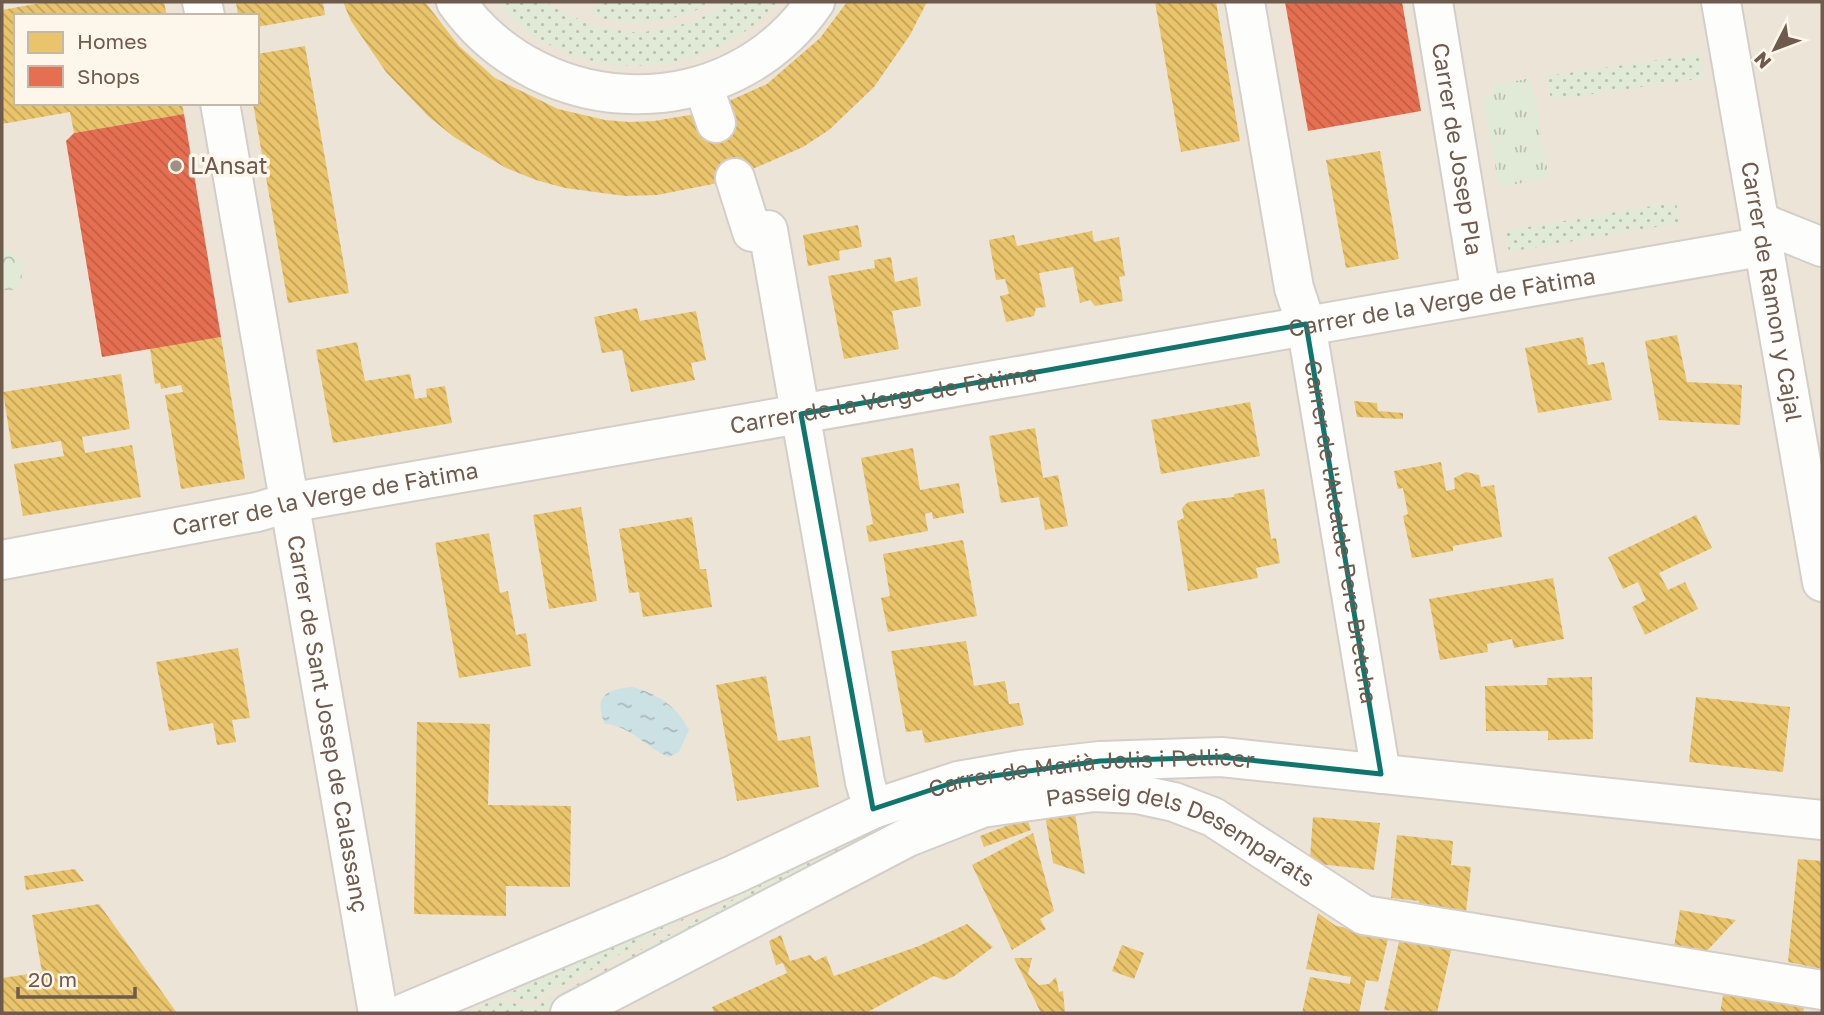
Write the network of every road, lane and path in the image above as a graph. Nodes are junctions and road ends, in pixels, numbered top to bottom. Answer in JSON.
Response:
{"nodes":[{"id":1,"x":456,"y":2,"type":"edge"},
{"id":2,"x":815,"y":2,"type":"edge"},
{"id":3,"x":1245,"y":2,"type":"edge"},
{"id":4,"x":1433,"y":2,"type":"edge"},
{"id":5,"x":1721,"y":2,"type":"edge"},
{"id":6,"x":703,"y":85,"type":"junction"},
{"id":7,"x":220,"y":105,"type":"edge"},
{"id":8,"x":716,"y":122,"type":"dead end"},
{"id":9,"x":735,"y":178,"type":"dead end"},
{"id":10,"x":1817,"y":233,"type":"edge"},
{"id":11,"x":1764,"y":235,"type":"junction"},
{"id":12,"x":1481,"y":295,"type":"junction"},
{"id":13,"x":1306,"y":324,"type":"junction"},
{"id":14,"x":801,"y":414,"type":"junction"},
{"id":15,"x":288,"y":503,"type":"junction"},
{"id":16,"x":2,"y":561,"type":"edge"},
{"id":17,"x":1822,"y":582,"type":"edge"},
{"id":18,"x":1381,"y":774,"type":"junction"},
{"id":19,"x":873,"y":809,"type":"junction"},
{"id":20,"x":1822,"y":820,"type":"edge"},
{"id":21,"x":1822,"y":990,"type":"edge"},
{"id":22,"x":377,"y":1013,"type":"edge"},
{"id":23,"x":404,"y":1013,"type":"edge"},
{"id":24,"x":570,"y":1013,"type":"edge"}],
"edges":[{"from":1,"to":6,"type":"street"},
{"from":2,"to":6,"type":"street"},
{"from":3,"to":13,"type":"street","name":"Carrer de l'Alcalde Pere Bretcha"},
{"from":4,"to":12,"type":"street","name":"Carrer de Josep Pla"},
{"from":5,"to":11,"type":"street","name":"Carrer de Ramon y Cajal"},
{"from":6,"to":8,"type":"street"},
{"from":7,"to":15,"type":"street","name":"Carrer de Sant Josep de Calassanç"},
{"from":9,"to":14,"type":"street"},
{"from":10,"to":11,"type":"street"},
{"from":11,"to":12,"type":"street","name":"Carrer de la Verge de Fàtima"},
{"from":11,"to":17,"type":"street","name":"Carrer de Ramon y Cajal"},
{"from":12,"to":13,"type":"street","name":"Carrer de la Verge de Fàtima"},
{"from":13,"to":14,"type":"street","name":"Carrer de la Verge de Fàtima"},
{"from":13,"to":18,"type":"street","name":"Carrer de l'Alcalde Pere Bretcha"},
{"from":14,"to":15,"type":"street","name":"Carrer de la Verge de Fàtima"},
{"from":14,"to":19,"type":"street"},
{"from":15,"to":16,"type":"street","name":"Carrer de la Verge de Fàtima"},
{"from":15,"to":22,"type":"street","name":"Carrer de Sant Josep de Calassanç"},
{"from":18,"to":19,"type":"street","name":"Carrer de Marià Jolis i Pellicer"},
{"from":18,"to":20,"type":"street","name":"Carrer de Marià Jolis i Pellicer"},
{"from":19,"to":23,"type":"street","name":"Carrer de Marià Jolis i Pellicer"},
{"from":21,"to":24,"type":"street","name":"Passeig dels Desemparats"}]}
